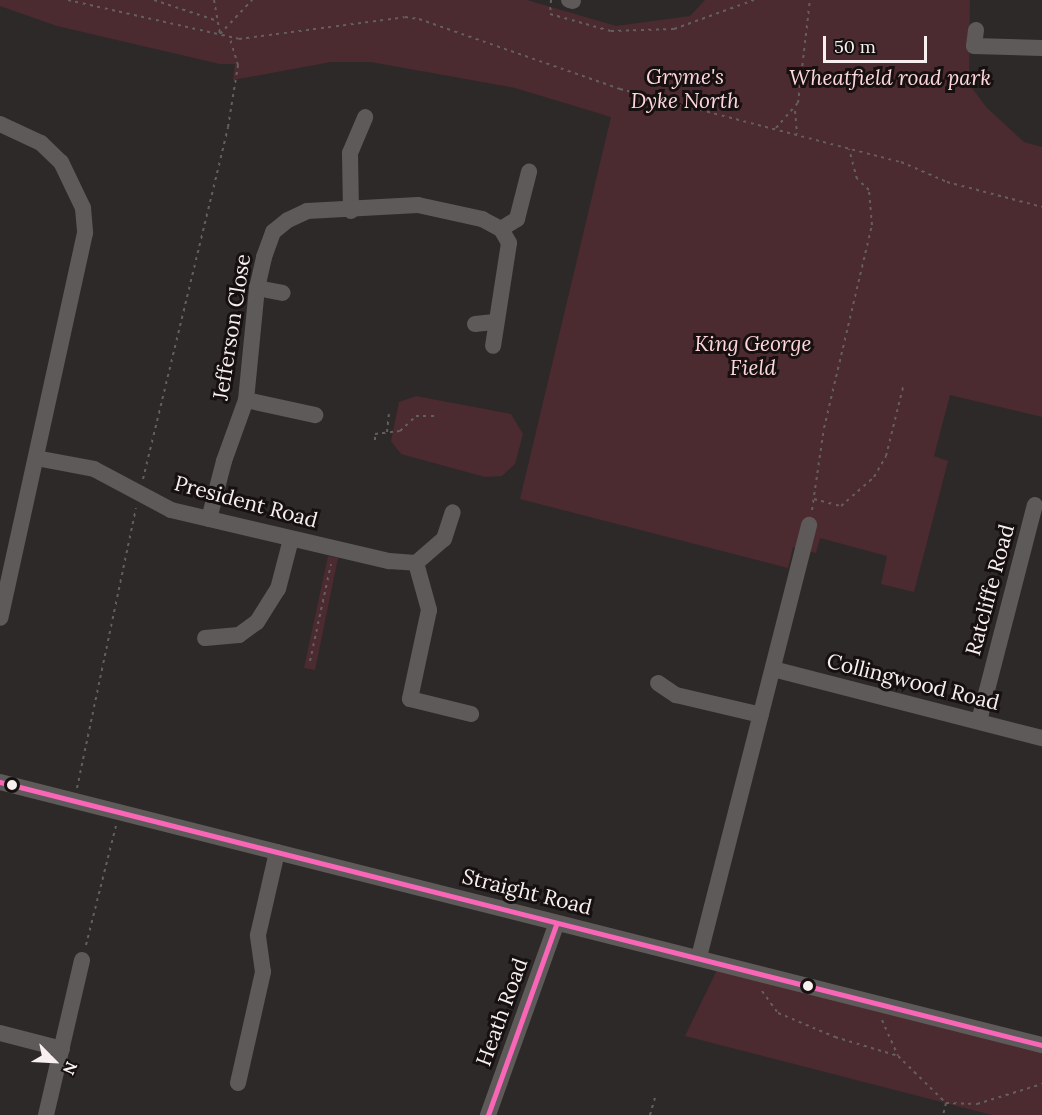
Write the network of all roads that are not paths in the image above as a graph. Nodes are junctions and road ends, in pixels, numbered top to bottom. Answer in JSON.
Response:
{"nodes":[{"id":1,"x":975,"y":38,"type":"dead end"},
{"id":2,"x":1042,"y":48,"type":"edge"},
{"id":3,"x":365,"y":117,"type":"dead end"},
{"id":4,"x":0,"y":124,"type":"edge"},
{"id":5,"x":529,"y":172,"type":"dead end"},
{"id":6,"x":351,"y":211,"type":"junction"},
{"id":7,"x":501,"y":229,"type":"junction"},
{"id":8,"x":257,"y":288,"type":"junction"},
{"id":9,"x":283,"y":293,"type":"dead end"},
{"id":10,"x":495,"y":322,"type":"junction"},
{"id":11,"x":475,"y":324,"type":"dead end"},
{"id":12,"x":493,"y":345,"type":"dead end"},
{"id":13,"x":246,"y":400,"type":"junction"},
{"id":14,"x":315,"y":415,"type":"dead end"},
{"id":15,"x":36,"y":458,"type":"junction"},
{"id":16,"x":1035,"y":505,"type":"dead end"},
{"id":17,"x":453,"y":512,"type":"dead end"},
{"id":18,"x":209,"y":519,"type":"junction"},
{"id":19,"x":809,"y":525,"type":"road end"},
{"id":20,"x":291,"y":539,"type":"junction"},
{"id":21,"x":416,"y":563,"type":"junction"},
{"id":22,"x":0,"y":618,"type":"edge"},
{"id":23,"x":205,"y":638,"type":"dead end"},
{"id":24,"x":773,"y":669,"type":"junction"},
{"id":25,"x":658,"y":683,"type":"dead end"},
{"id":26,"x":471,"y":714,"type":"dead end"},
{"id":27,"x":761,"y":715,"type":"junction"},
{"id":28,"x":979,"y":722,"type":"junction"},
{"id":29,"x":1042,"y":738,"type":"edge"},
{"id":30,"x":0,"y":782,"type":"edge"},
{"id":31,"x":277,"y":852,"type":"junction"},
{"id":32,"x":556,"y":925,"type":"junction"},
{"id":33,"x":699,"y":957,"type":"junction"},
{"id":34,"x":82,"y":960,"type":"road end"},
{"id":35,"x":0,"y":1033,"type":"edge"},
{"id":36,"x":1042,"y":1045,"type":"edge"},
{"id":37,"x":62,"y":1049,"type":"junction"},
{"id":38,"x":238,"y":1083,"type":"dead end"},
{"id":39,"x":46,"y":1115,"type":"edge"},
{"id":40,"x":488,"y":1115,"type":"edge"}],
"edges":[{"from":1,"to":2,"type":"street"},
{"from":3,"to":6,"type":"street"},
{"from":4,"to":15,"type":"street"},
{"from":5,"to":7,"type":"street"},
{"from":6,"to":7,"type":"street","name":"Jefferson Close"},
{"from":6,"to":8,"type":"street","name":"Jefferson Close"},
{"from":7,"to":10,"type":"street"},
{"from":8,"to":9,"type":"street"},
{"from":8,"to":13,"type":"street","name":"Jefferson Close"},
{"from":10,"to":11,"type":"street"},
{"from":10,"to":12,"type":"street"},
{"from":13,"to":14,"type":"street"},
{"from":13,"to":18,"type":"street","name":"Jefferson Close"},
{"from":15,"to":18,"type":"street","name":"President Road"},
{"from":15,"to":22,"type":"street"},
{"from":16,"to":28,"type":"street","name":"Ratcliffe Road"},
{"from":17,"to":21,"type":"street"},
{"from":18,"to":20,"type":"street","name":"President Road"},
{"from":19,"to":24,"type":"street"},
{"from":20,"to":21,"type":"street","name":"President Road"},
{"from":20,"to":23,"type":"street"},
{"from":21,"to":26,"type":"street"},
{"from":24,"to":27,"type":"street"},
{"from":24,"to":28,"type":"street","name":"Collingwood Road"},
{"from":25,"to":27,"type":"street"},
{"from":27,"to":33,"type":"street"},
{"from":28,"to":29,"type":"street","name":"Collingwood Road"},
{"from":30,"to":31,"type":"street","name":"Straight Road"},
{"from":31,"to":32,"type":"street","name":"Straight Road"},
{"from":31,"to":38,"type":"street"},
{"from":32,"to":33,"type":"street","name":"Straight Road"},
{"from":32,"to":40,"type":"street","name":"Heath Road"},
{"from":33,"to":36,"type":"street","name":"Straight Road"},
{"from":34,"to":37,"type":"street"},
{"from":35,"to":37,"type":"street"},
{"from":37,"to":39,"type":"street"}]}
